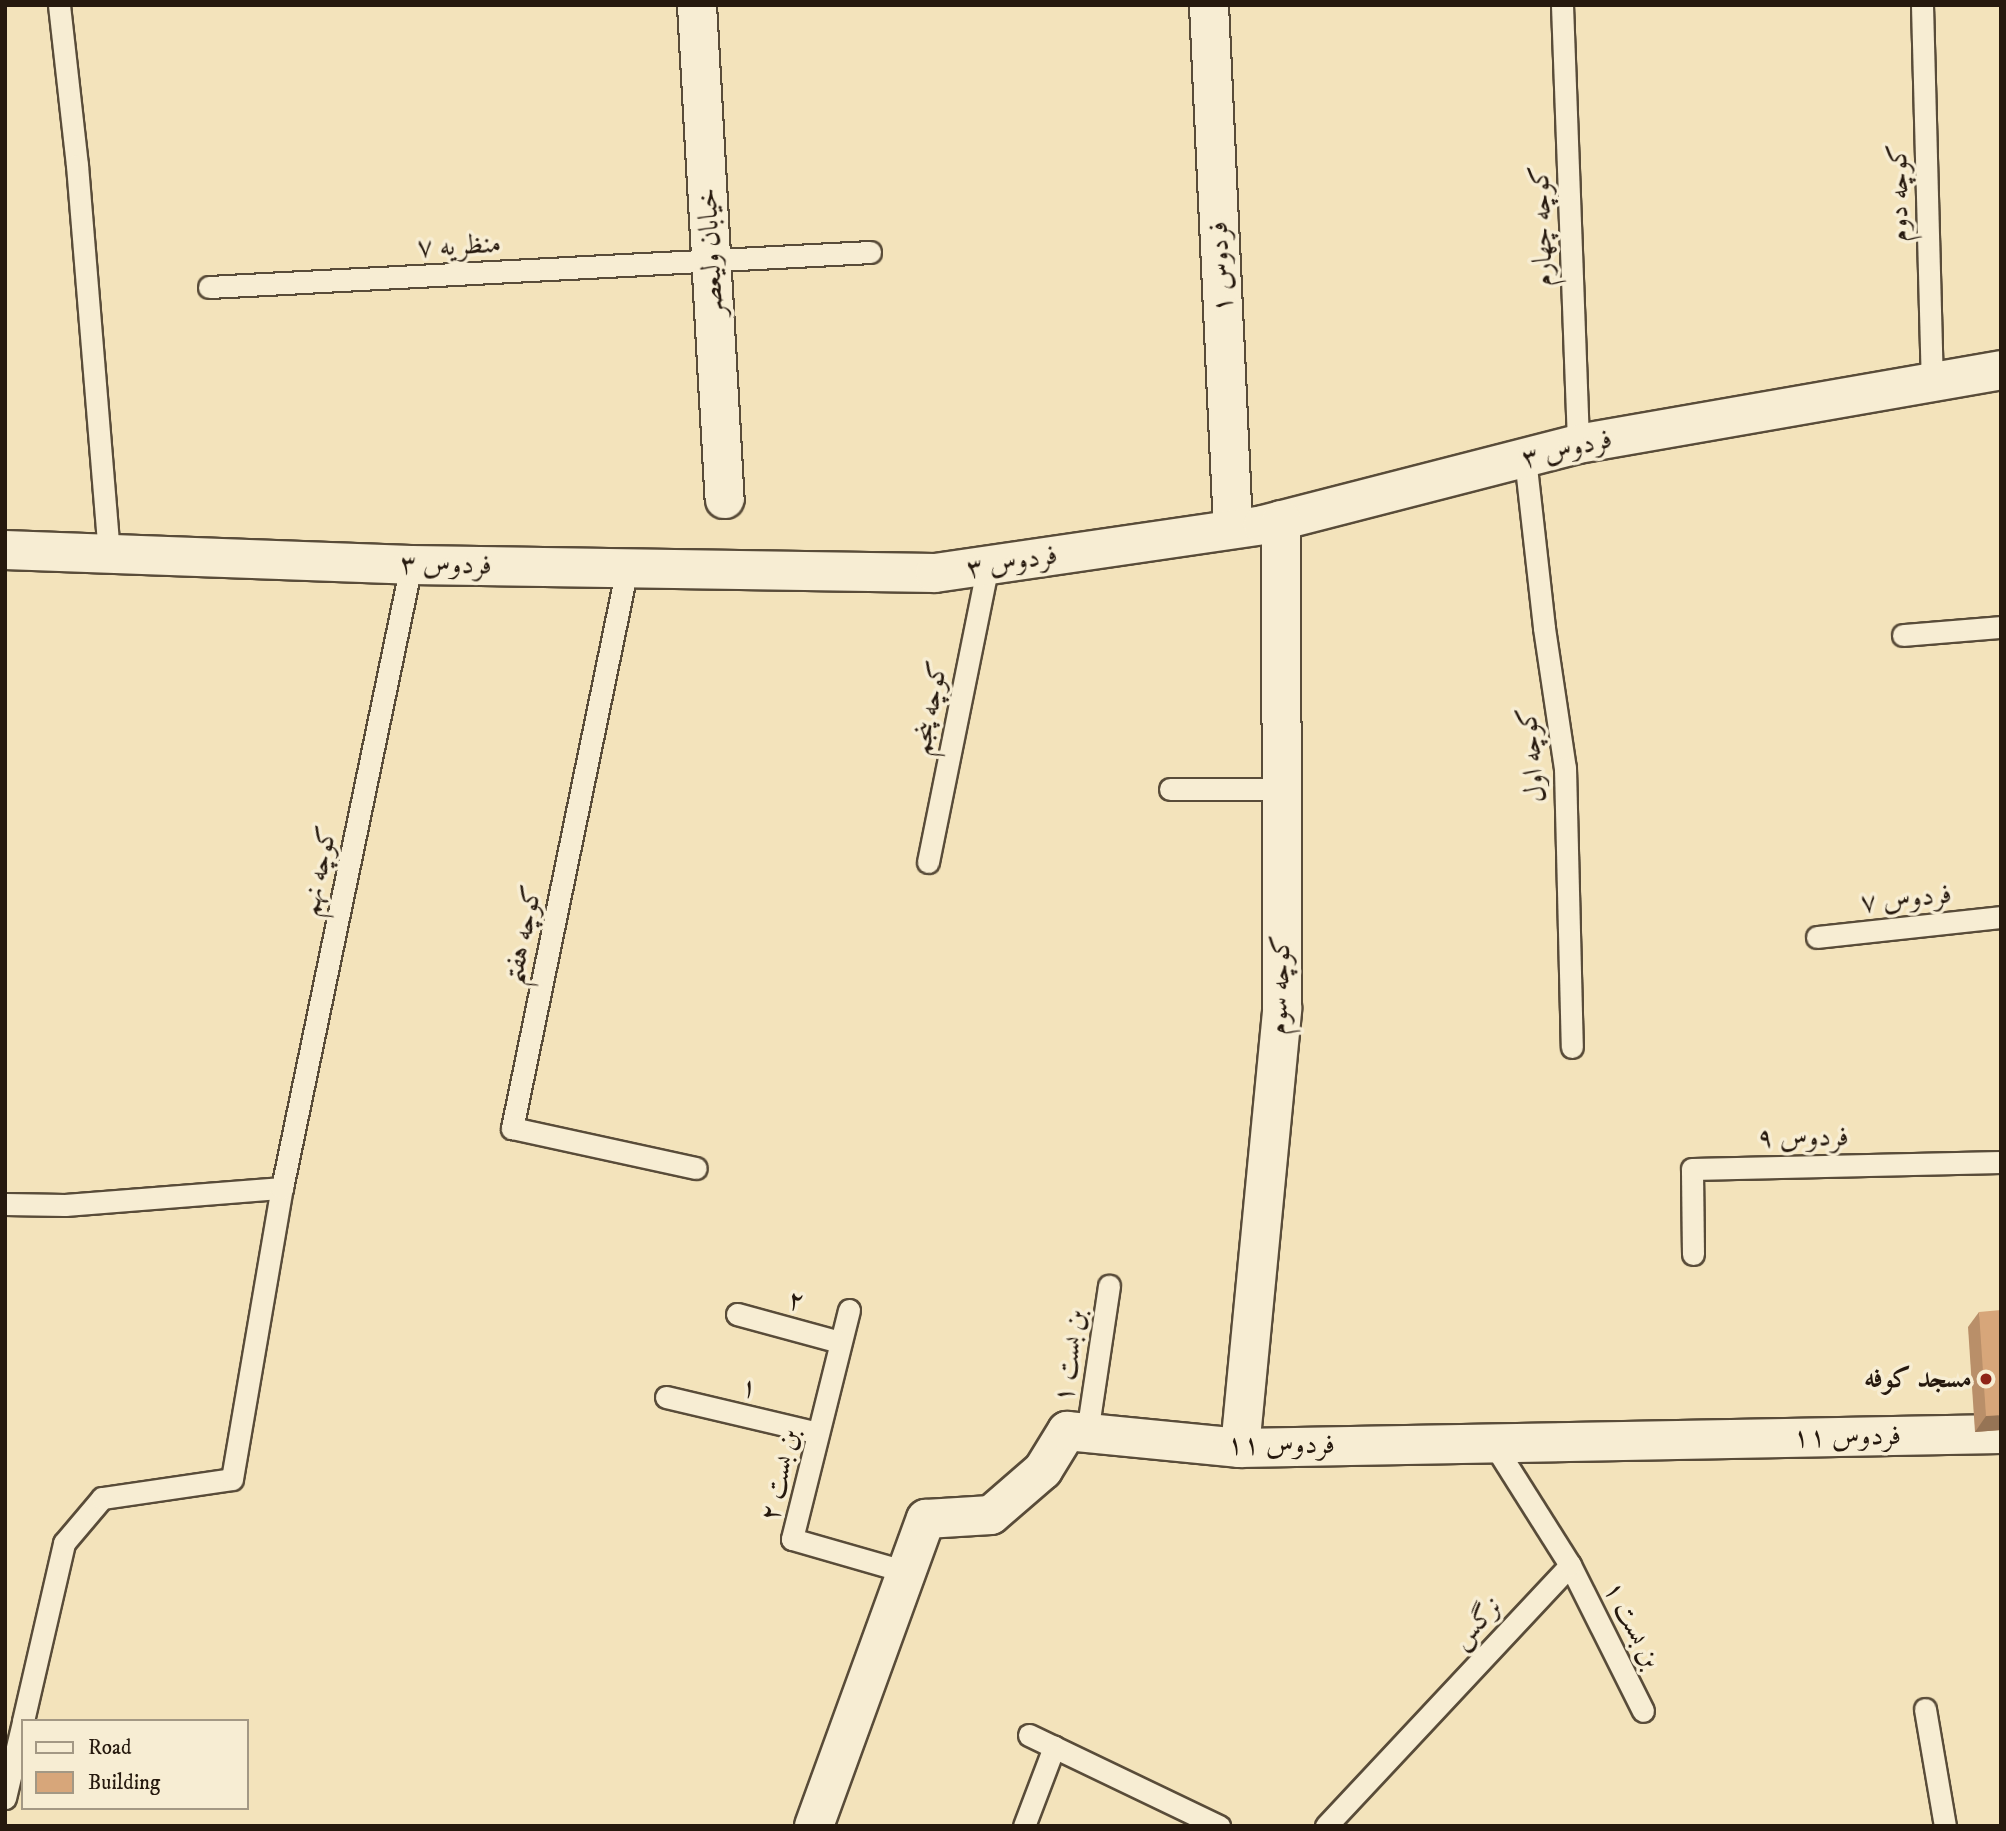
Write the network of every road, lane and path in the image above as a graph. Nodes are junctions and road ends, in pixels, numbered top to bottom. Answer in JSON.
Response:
{"nodes":[{"id":1,"x":59,"y":5,"type":"edge"},
{"id":2,"x":697,"y":5,"type":"edge"},
{"id":3,"x":1209,"y":5,"type":"edge"},
{"id":4,"x":1562,"y":5,"type":"edge"},
{"id":5,"x":1923,"y":5,"type":"edge"},
{"id":6,"x":870,"y":252,"type":"dead end"},
{"id":7,"x":712,"y":260,"type":"junction"},
{"id":8,"x":209,"y":287,"type":"dead end"},
{"id":9,"x":2001,"y":370,"type":"edge"},
{"id":10,"x":1932,"y":380,"type":"junction"},
{"id":11,"x":1578,"y":444,"type":"junction"},
{"id":12,"x":1525,"y":458,"type":"junction"},
{"id":13,"x":725,"y":499,"type":"dead end"},
{"id":14,"x":1281,"y":520,"type":"junction"},
{"id":15,"x":1233,"y":528,"type":"junction"},
{"id":16,"x":5,"y":550,"type":"edge"},
{"id":17,"x":109,"y":554,"type":"junction"},
{"id":18,"x":411,"y":565,"type":"junction"},
{"id":19,"x":988,"y":565,"type":"junction"},
{"id":20,"x":627,"y":568,"type":"junction"},
{"id":21,"x":2001,"y":627,"type":"edge"},
{"id":22,"x":1903,"y":635,"type":"dead end"},
{"id":23,"x":1170,"y":789,"type":"dead end"},
{"id":24,"x":1282,"y":789,"type":"junction"},
{"id":25,"x":928,"y":862,"type":"dead end"},
{"id":26,"x":2001,"y":917,"type":"edge"},
{"id":27,"x":1816,"y":937,"type":"dead end"},
{"id":28,"x":1572,"y":1047,"type":"dead end"},
{"id":29,"x":2001,"y":1162,"type":"edge"},
{"id":30,"x":696,"y":1168,"type":"dead end"},
{"id":31,"x":282,"y":1188,"type":"junction"},
{"id":32,"x":5,"y":1204,"type":"edge"},
{"id":33,"x":1693,"y":1254,"type":"dead end"},
{"id":34,"x":1109,"y":1286,"type":"dead end"},
{"id":35,"x":849,"y":1310,"type":"dead end"},
{"id":36,"x":737,"y":1314,"type":"dead end"},
{"id":37,"x":840,"y":1342,"type":"junction"},
{"id":38,"x":666,"y":1397,"type":"dead end"},
{"id":39,"x":818,"y":1433,"type":"junction"},
{"id":40,"x":1087,"y":1433,"type":"junction"},
{"id":41,"x":2001,"y":1434,"type":"edge"},
{"id":42,"x":1493,"y":1443,"type":"junction"},
{"id":43,"x":1240,"y":1447,"type":"junction"},
{"id":44,"x":1570,"y":1565,"type":"junction"},
{"id":45,"x":907,"y":1572,"type":"junction"},
{"id":46,"x":1925,"y":1709,"type":"dead end"},
{"id":47,"x":1643,"y":1711,"type":"dead end"},
{"id":48,"x":23,"y":1719,"type":"edge"},
{"id":49,"x":21,"y":1730,"type":"edge"},
{"id":50,"x":1029,"y":1735,"type":"dead end"},
{"id":51,"x":1054,"y":1747,"type":"junction"},
{"id":52,"x":5,"y":1798,"type":"edge"},
{"id":53,"x":814,"y":1826,"type":"edge"},
{"id":54,"x":1024,"y":1826,"type":"edge"},
{"id":55,"x":1219,"y":1826,"type":"edge"},
{"id":56,"x":1326,"y":1826,"type":"edge"},
{"id":57,"x":1945,"y":1826,"type":"edge"}],
"edges":[{"from":1,"to":17,"type":"lane"},
{"from":2,"to":7,"type":"street","name":"خیابان ولیعصر"},
{"from":3,"to":15,"type":"street","name":"فردوس ۱"},
{"from":4,"to":11,"type":"lane","name":"کوچه چهارم"},
{"from":5,"to":10,"type":"lane","name":"کوچه دوم"},
{"from":6,"to":7,"type":"lane","name":"منظریه ۷"},
{"from":7,"to":8,"type":"lane","name":"منظریه ۷"},
{"from":7,"to":13,"type":"street","name":"خیابان ولیعصر"},
{"from":9,"to":10,"type":"street","name":"فردوس ۳"},
{"from":10,"to":11,"type":"street","name":"فردوس ۳"},
{"from":11,"to":12,"type":"street","name":"فردوس ۳"},
{"from":12,"to":14,"type":"street","name":"فردوس ۳"},
{"from":12,"to":28,"type":"lane","name":"کوچه اول"},
{"from":14,"to":15,"type":"street","name":"فردوس ۳"},
{"from":14,"to":24,"type":"street","name":"کوچه سوم"},
{"from":15,"to":19,"type":"street","name":"فردوس ۳"},
{"from":16,"to":17,"type":"street","name":"فردوس ۳"},
{"from":17,"to":18,"type":"street","name":"فردوس ۳"},
{"from":18,"to":20,"type":"street","name":"فردوس ۳"},
{"from":18,"to":31,"type":"lane","name":"کوچه نهم"},
{"from":19,"to":20,"type":"street","name":"فردوس ۳"},
{"from":19,"to":25,"type":"lane","name":"کوچه پنجم"},
{"from":20,"to":30,"type":"lane","name":"کوچه هفتم"},
{"from":21,"to":22,"type":"lane"},
{"from":23,"to":24,"type":"lane"},
{"from":24,"to":43,"type":"street","name":"کوچه سوم"},
{"from":26,"to":27,"type":"lane","name":"فردوس ۷"},
{"from":29,"to":33,"type":"lane","name":"فردوس ۹"},
{"from":31,"to":32,"type":"lane"},
{"from":31,"to":48,"type":"lane","name":"کوچه نهم"},
{"from":34,"to":40,"type":"lane","name":"بن بست ۱"},
{"from":35,"to":37,"type":"lane","name":"بن بست ۲"},
{"from":36,"to":37,"type":"lane","name":"۲"},
{"from":37,"to":39,"type":"lane","name":"بن بست ۲"},
{"from":38,"to":39,"type":"lane","name":"۱"},
{"from":39,"to":45,"type":"lane","name":"بن بست ۲"},
{"from":40,"to":43,"type":"street","name":"فردوس ۱۱"},
{"from":40,"to":45,"type":"street","name":"فردوس ۱۱"},
{"from":41,"to":42,"type":"street","name":"فردوس ۱۱"},
{"from":42,"to":43,"type":"street","name":"فردوس ۱۱"},
{"from":42,"to":44,"type":"lane"},
{"from":44,"to":47,"type":"lane","name":"بن بست ۱"},
{"from":44,"to":56,"type":"lane","name":"نرگس"},
{"from":45,"to":53,"type":"street","name":"فردوس ۱۱"},
{"from":46,"to":57,"type":"lane"},
{"from":49,"to":52,"type":"lane"},
{"from":50,"to":51,"type":"lane"},
{"from":51,"to":54,"type":"lane"},
{"from":51,"to":55,"type":"lane"}]}
